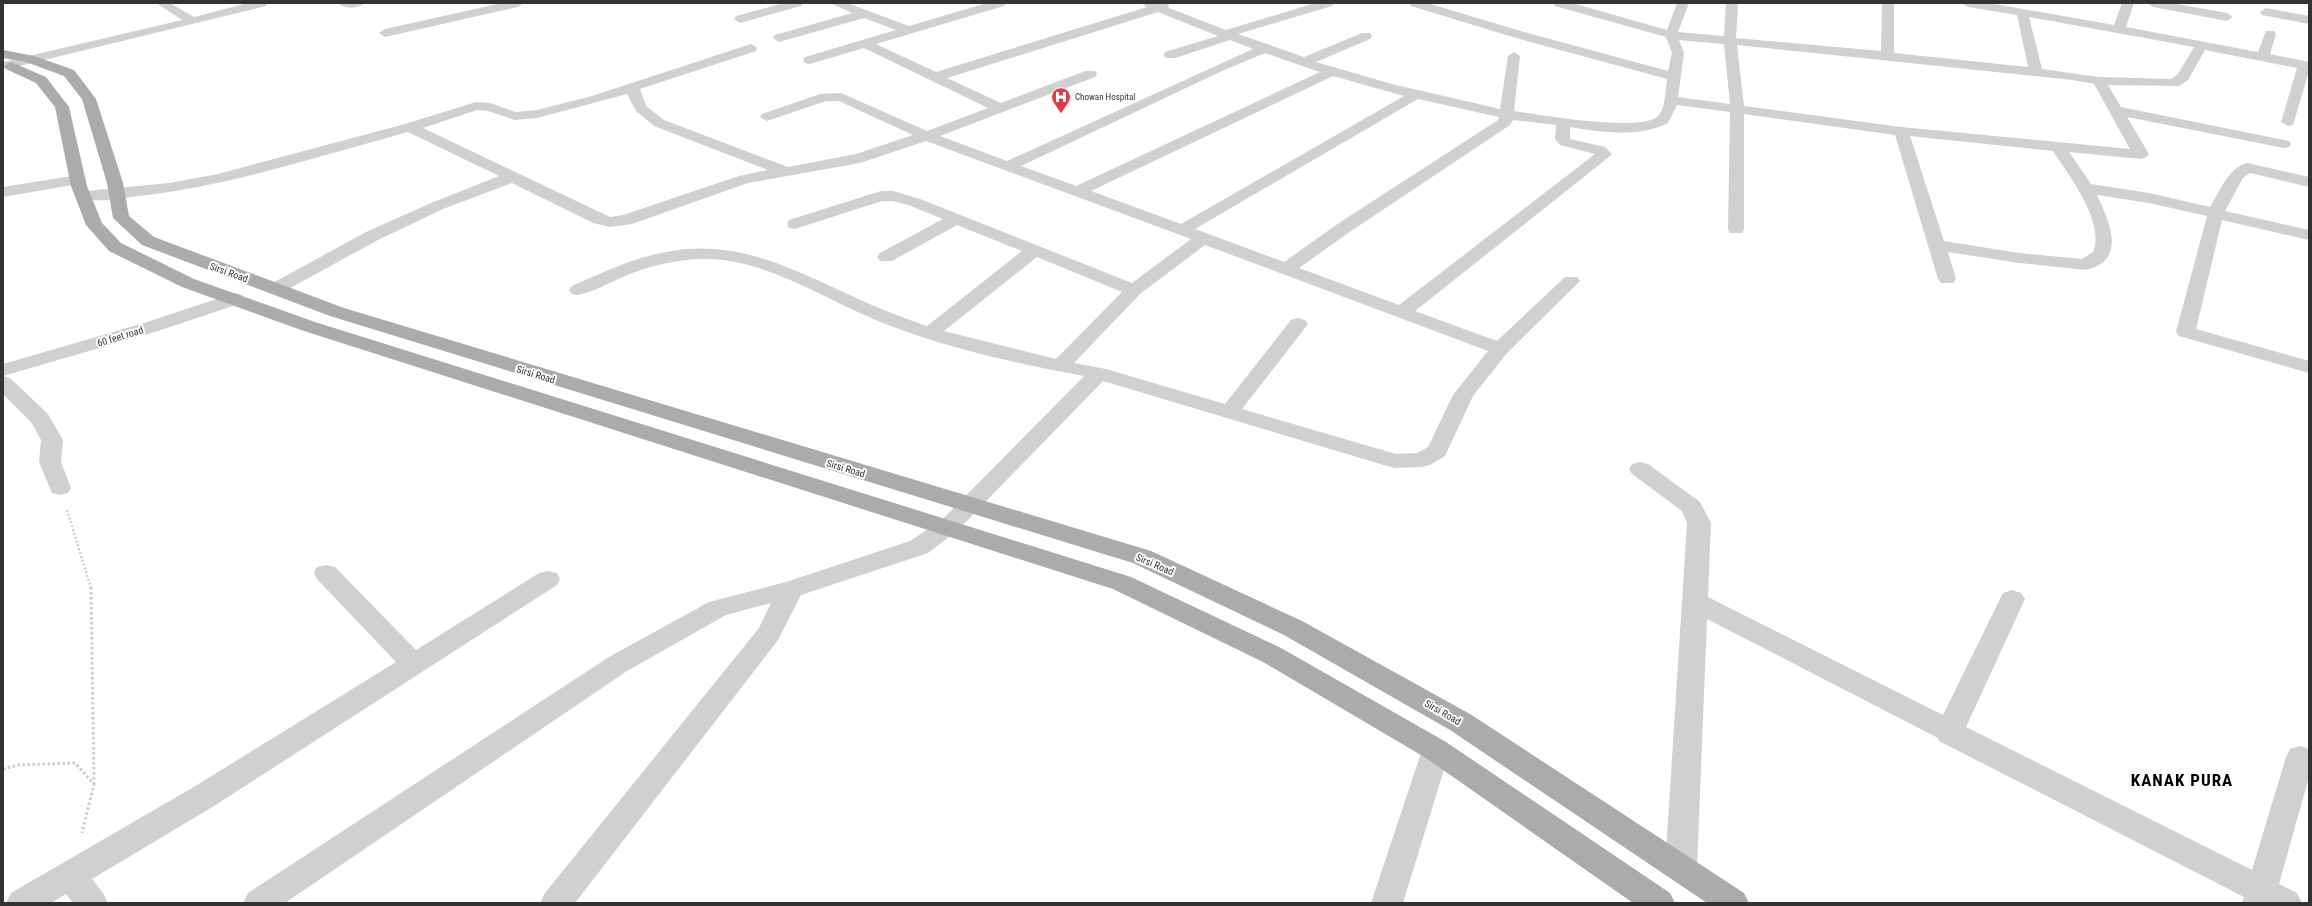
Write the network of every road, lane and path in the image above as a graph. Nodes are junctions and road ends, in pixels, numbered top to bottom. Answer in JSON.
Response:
{"nodes":[{"id":1,"x":162,"y":3,"type":"edge"},
{"id":2,"x":262,"y":3,"type":"edge"},
{"id":3,"x":344,"y":3,"type":"edge"},
{"id":4,"x":358,"y":3,"type":"edge"},
{"id":5,"x":518,"y":3,"type":"edge"},
{"id":6,"x":797,"y":3,"type":"edge"},
{"id":7,"x":836,"y":3,"type":"edge"},
{"id":8,"x":1000,"y":3,"type":"edge"},
{"id":9,"x":1173,"y":3,"type":"edge"},
{"id":10,"x":1328,"y":3,"type":"edge"},
{"id":11,"x":1415,"y":3,"type":"edge"},
{"id":12,"x":1559,"y":3,"type":"edge"},
{"id":13,"x":1682,"y":3,"type":"edge"},
{"id":14,"x":1732,"y":3,"type":"edge"},
{"id":15,"x":1888,"y":3,"type":"edge"},
{"id":16,"x":1968,"y":3,"type":"edge"},
{"id":17,"x":2128,"y":3,"type":"edge"},
{"id":18,"x":2153,"y":3,"type":"edge"},
{"id":19,"x":1988,"y":4,"type":"edge"},
{"id":20,"x":1152,"y":5,"type":"edge"},
{"id":21,"x":2022,"y":12,"type":"junction"},
{"id":22,"x":2266,"y":12,"type":"dead end"},
{"id":23,"x":863,"y":14,"type":"junction"},
{"id":24,"x":2227,"y":17,"type":"dead end"},
{"id":25,"x":740,"y":19,"type":"dead end"},
{"id":26,"x":2309,"y":20,"type":"edge"},
{"id":27,"x":192,"y":21,"type":"junction"},
{"id":28,"x":2119,"y":29,"type":"junction"},
{"id":29,"x":908,"y":30,"type":"junction"},
{"id":30,"x":385,"y":33,"type":"dead end"},
{"id":31,"x":2270,"y":34,"type":"dead end"},
{"id":32,"x":1227,"y":35,"type":"junction"},
{"id":33,"x":1671,"y":35,"type":"junction"},
{"id":34,"x":1366,"y":36,"type":"dead end"},
{"id":35,"x":780,"y":38,"type":"dead end"},
{"id":36,"x":1730,"y":40,"type":"junction"},
{"id":37,"x":865,"y":44,"type":"junction"},
{"id":38,"x":2201,"y":46,"type":"junction"},
{"id":39,"x":751,"y":48,"type":"dead end"},
{"id":40,"x":1265,"y":48,"type":"junction"},
{"id":41,"x":1170,"y":55,"type":"dead end"},
{"id":42,"x":1514,"y":56,"type":"dead end"},
{"id":43,"x":1887,"y":56,"type":"junction"},
{"id":44,"x":2263,"y":56,"type":"junction"},
{"id":45,"x":810,"y":60,"type":"dead end"},
{"id":46,"x":1304,"y":62,"type":"junction"},
{"id":47,"x":11,"y":64,"type":"edge"},
{"id":48,"x":2306,"y":66,"type":"edge"},
{"id":49,"x":1332,"y":71,"type":"junction"},
{"id":50,"x":2036,"y":72,"type":"junction"},
{"id":51,"x":1090,"y":74,"type":"dead end"},
{"id":52,"x":1674,"y":76,"type":"junction"},
{"id":53,"x":935,"y":77,"type":"junction"},
{"id":54,"x":2099,"y":82,"type":"junction"},
{"id":55,"x":633,"y":87,"type":"junction"},
{"id":56,"x":1417,"y":94,"type":"junction"},
{"id":57,"x":1671,"y":100,"type":"junction"},
{"id":58,"x":1000,"y":108,"type":"junction"},
{"id":59,"x":1737,"y":108,"type":"junction"},
{"id":60,"x":2115,"y":110,"type":"junction"},
{"id":61,"x":1506,"y":114,"type":"junction"},
{"id":62,"x":767,"y":117,"type":"dead end"},
{"id":63,"x":1563,"y":122,"type":"junction"},
{"id":64,"x":2288,"y":122,"type":"dead end"},
{"id":65,"x":410,"y":127,"type":"junction"},
{"id":66,"x":1901,"y":131,"type":"junction"},
{"id":67,"x":926,"y":136,"type":"junction"},
{"id":68,"x":2284,"y":144,"type":"dead end"},
{"id":69,"x":2058,"y":147,"type":"junction"},
{"id":70,"x":1008,"y":166,"type":"junction"},
{"id":71,"x":787,"y":172,"type":"junction"},
{"id":72,"x":512,"y":177,"type":"junction"},
{"id":73,"x":2309,"y":182,"type":"edge"},
{"id":74,"x":81,"y":187,"type":"junction"},
{"id":75,"x":2086,"y":188,"type":"junction"},
{"id":76,"x":1078,"y":191,"type":"junction"},
{"id":77,"x":3,"y":192,"type":"edge"},
{"id":78,"x":117,"y":194,"type":"junction"},
{"id":79,"x":2216,"y":212,"type":"junction"},
{"id":80,"x":956,"y":219,"type":"junction"},
{"id":81,"x":795,"y":224,"type":"dead end"},
{"id":82,"x":1736,"y":229,"type":"dead end"},
{"id":83,"x":1182,"y":230,"type":"junction"},
{"id":84,"x":2309,"y":235,"type":"edge"},
{"id":85,"x":1203,"y":238,"type":"junction"},
{"id":86,"x":1937,"y":245,"type":"junction"},
{"id":87,"x":1034,"y":250,"type":"junction"},
{"id":88,"x":886,"y":257,"type":"dead end"},
{"id":89,"x":1286,"y":269,"type":"junction"},
{"id":90,"x":1947,"y":279,"type":"dead end"},
{"id":91,"x":1571,"y":281,"type":"dead end"},
{"id":92,"x":275,"y":289,"type":"junction"},
{"id":93,"x":578,"y":290,"type":"dead end"},
{"id":94,"x":1134,"y":290,"type":"junction"},
{"id":95,"x":235,"y":299,"type":"junction"},
{"id":96,"x":1402,"y":312,"type":"junction"},
{"id":97,"x":1298,"y":324,"type":"dead end"},
{"id":98,"x":930,"y":333,"type":"junction"},
{"id":99,"x":1500,"y":349,"type":"junction"},
{"id":100,"x":1060,"y":366,"type":"junction"},
{"id":101,"x":2309,"y":367,"type":"edge"},
{"id":102,"x":3,"y":370,"type":"edge"},
{"id":103,"x":1099,"y":374,"type":"junction"},
{"id":104,"x":3,"y":382,"type":"edge"},
{"id":105,"x":1229,"y":412,"type":"junction"},
{"id":106,"x":1640,"y":469,"type":"dead end"},
{"id":107,"x":60,"y":488,"type":"joint"},
{"id":108,"x":969,"y":505,"type":"junction"},
{"id":109,"x":946,"y":528,"type":"junction"},
{"id":110,"x":326,"y":573,"type":"dead end"},
{"id":111,"x":548,"y":579,"type":"dead end"},
{"id":112,"x":791,"y":589,"type":"junction"},
{"id":113,"x":2012,"y":599,"type":"dead end"},
{"id":114,"x":1696,"y":602,"type":"junction"},
{"id":115,"x":414,"y":664,"type":"junction"},
{"id":116,"x":1949,"y":733,"type":"junction"},
{"id":117,"x":1436,"y":750,"type":"junction"},
{"id":118,"x":2300,"y":757,"type":"dead end"},
{"id":119,"x":3,"y":768,"type":"edge"},
{"id":120,"x":94,"y":784,"type":"junction"},
{"id":121,"x":1681,"y":868,"type":"junction"},
{"id":122,"x":70,"y":876,"type":"junction"},
{"id":123,"x":2268,"y":899,"type":"edge"},
{"id":124,"x":1653,"y":901,"type":"edge"},
{"id":125,"x":22,"y":903,"type":"edge"},
{"id":126,"x":92,"y":903,"type":"edge"},
{"id":127,"x":259,"y":903,"type":"edge"},
{"id":128,"x":556,"y":903,"type":"edge"},
{"id":129,"x":1387,"y":903,"type":"edge"},
{"id":130,"x":1733,"y":903,"type":"edge"}],
"edges":[{"from":1,"to":27,"type":"street"},
{"from":2,"to":27,"type":"street"},
{"from":3,"to":4,"type":"street"},
{"from":5,"to":30,"type":"street"},
{"from":6,"to":25,"type":"street"},
{"from":7,"to":23,"type":"street"},
{"from":8,"to":29,"type":"street"},
{"from":9,"to":20,"type":"street"},
{"from":10,"to":32,"type":"street"},
{"from":11,"to":52,"type":"street"},
{"from":12,"to":33,"type":"street"},
{"from":13,"to":33,"type":"street"},
{"from":14,"to":36,"type":"street"},
{"from":15,"to":43,"type":"street"},
{"from":16,"to":19,"type":"street"},
{"from":17,"to":28,"type":"street"},
{"from":18,"to":24,"type":"street"},
{"from":19,"to":21,"type":"street"},
{"from":20,"to":32,"type":"street"},
{"from":20,"to":53,"type":"street"},
{"from":21,"to":28,"type":"street"},
{"from":21,"to":50,"type":"street"},
{"from":22,"to":26,"type":"street"},
{"from":23,"to":29,"type":"street"},
{"from":23,"to":35,"type":"street"},
{"from":27,"to":47,"type":"street"},
{"from":28,"to":38,"type":"street"},
{"from":29,"to":37,"type":"street"},
{"from":31,"to":44,"type":"street"},
{"from":32,"to":40,"type":"street"},
{"from":32,"to":41,"type":"street"},
{"from":33,"to":36,"type":"street"},
{"from":33,"to":52,"type":"street"},
{"from":34,"to":46,"type":"street"},
{"from":36,"to":43,"type":"street"},
{"from":36,"to":59,"type":"street"},
{"from":37,"to":45,"type":"street"},
{"from":37,"to":53,"type":"street"},
{"from":38,"to":44,"type":"street"},
{"from":38,"to":54,"type":"street"},
{"from":39,"to":55,"type":"street"},
{"from":40,"to":46,"type":"street"},
{"from":40,"to":70,"type":"street"},
{"from":42,"to":61,"type":"street"},
{"from":43,"to":50,"type":"street"},
{"from":44,"to":48,"type":"street"},
{"from":46,"to":49,"type":"street"},
{"from":47,"to":74,"type":"main road"},
{"from":47,"to":78,"type":"main road","name":"Sirsi Road"},
{"from":48,"to":64,"type":"street"},
{"from":49,"to":56,"type":"street"},
{"from":49,"to":76,"type":"street"},
{"from":50,"to":54,"type":"street"},
{"from":51,"to":58,"type":"street"},
{"from":52,"to":57,"type":"street"},
{"from":53,"to":58,"type":"street"},
{"from":54,"to":60,"type":"street"},
{"from":55,"to":65,"type":"street"},
{"from":55,"to":71,"type":"street"},
{"from":56,"to":61,"type":"street"},
{"from":56,"to":83,"type":"street"},
{"from":57,"to":59,"type":"street"},
{"from":57,"to":63,"type":"street"},
{"from":58,"to":67,"type":"street"},
{"from":59,"to":66,"type":"street"},
{"from":59,"to":82,"type":"street"},
{"from":60,"to":68,"type":"street"},
{"from":60,"to":69,"type":"street"},
{"from":61,"to":63,"type":"street"},
{"from":61,"to":89,"type":"street"},
{"from":62,"to":67,"type":"street"},
{"from":63,"to":96,"type":"street"},
{"from":65,"to":72,"type":"street"},
{"from":65,"to":78,"type":"street"},
{"from":66,"to":69,"type":"street"},
{"from":66,"to":86,"type":"street"},
{"from":67,"to":70,"type":"street"},
{"from":67,"to":71,"type":"street"},
{"from":69,"to":75,"type":"street"},
{"from":70,"to":76,"type":"street"},
{"from":71,"to":72,"type":"street"},
{"from":72,"to":92,"type":"street"},
{"from":73,"to":79,"type":"street"},
{"from":74,"to":77,"type":"street"},
{"from":74,"to":78,"type":"street"},
{"from":74,"to":95,"type":"main road"},
{"from":75,"to":79,"type":"street"},
{"from":75,"to":86,"type":"street"},
{"from":76,"to":83,"type":"street"},
{"from":78,"to":92,"type":"main road","name":"Sirsi Road"},
{"from":79,"to":84,"type":"street"},
{"from":79,"to":101,"type":"street"},
{"from":80,"to":81,"type":"street"},
{"from":80,"to":87,"type":"street"},
{"from":80,"to":88,"type":"street"},
{"from":83,"to":85,"type":"street"},
{"from":85,"to":89,"type":"street"},
{"from":85,"to":94,"type":"street"},
{"from":86,"to":90,"type":"street"},
{"from":87,"to":94,"type":"street"},
{"from":87,"to":98,"type":"street"},
{"from":89,"to":96,"type":"street"},
{"from":91,"to":99,"type":"street"},
{"from":92,"to":108,"type":"main road","name":"Sirsi Road"},
{"from":93,"to":98,"type":"street"},
{"from":94,"to":100,"type":"street"},
{"from":95,"to":102,"type":"street","name":"60 feet road"},
{"from":95,"to":109,"type":"main road"},
{"from":96,"to":99,"type":"street"},
{"from":97,"to":105,"type":"street"},
{"from":98,"to":100,"type":"street"},
{"from":99,"to":105,"type":"street"},
{"from":100,"to":103,"type":"street"},
{"from":103,"to":105,"type":"street"},
{"from":103,"to":108,"type":"street"},
{"from":104,"to":107,"type":"street"},
{"from":106,"to":114,"type":"street"},
{"from":107,"to":120,"type":"path"},
{"from":108,"to":109,"type":"street"},
{"from":108,"to":121,"type":"main road","name":"Sirsi Road"},
{"from":109,"to":112,"type":"street"},
{"from":109,"to":117,"type":"main road"},
{"from":110,"to":115,"type":"street"},
{"from":111,"to":115,"type":"street"},
{"from":112,"to":127,"type":"street"},
{"from":112,"to":128,"type":"street"},
{"from":113,"to":116,"type":"street"},
{"from":114,"to":116,"type":"street"},
{"from":114,"to":121,"type":"street"},
{"from":115,"to":122,"type":"street"},
{"from":116,"to":123,"type":"street"},
{"from":117,"to":124,"type":"main road"},
{"from":117,"to":129,"type":"street"},
{"from":118,"to":123,"type":"street"},
{"from":119,"to":120,"type":"path"},
{"from":120,"to":122,"type":"path"},
{"from":121,"to":130,"type":"main road","name":"Sirsi Road"},
{"from":122,"to":125,"type":"street"},
{"from":122,"to":126,"type":"street"}]}
